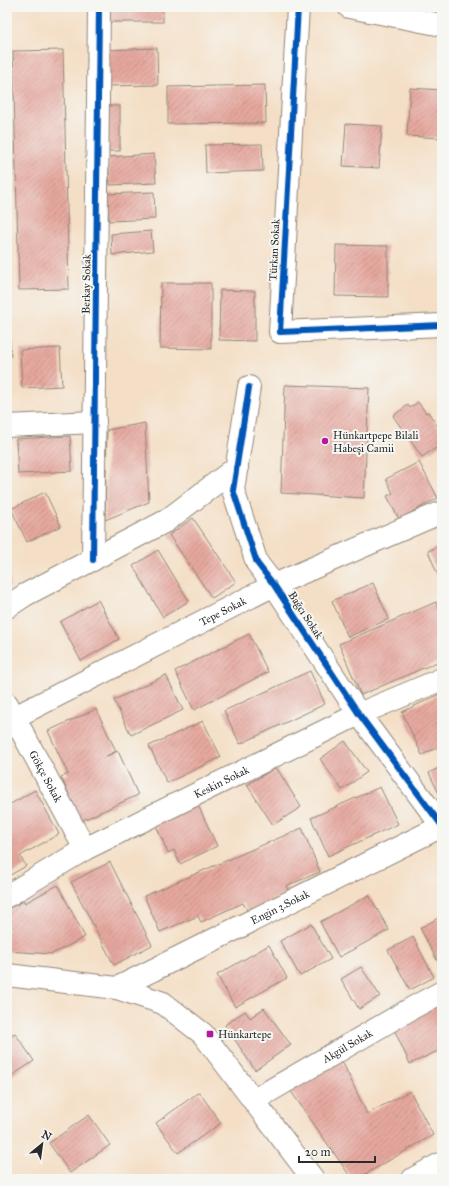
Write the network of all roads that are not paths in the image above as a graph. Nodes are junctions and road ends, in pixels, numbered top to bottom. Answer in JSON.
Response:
{"nodes":[{"id":1,"x":99,"y":7,"type":"edge"},
{"id":2,"x":298,"y":7,"type":"edge"},
{"id":3,"x":349,"y":7,"type":"edge"},
{"id":4,"x":442,"y":25,"type":"edge"},
{"id":5,"x":442,"y":325,"type":"edge"},
{"id":6,"x":249,"y":387,"type":"dead end"},
{"id":7,"x":94,"y":422,"type":"junction"},
{"id":8,"x":7,"y":426,"type":"edge"},
{"id":9,"x":237,"y":467,"type":"junction"},
{"id":10,"x":442,"y":512,"type":"edge"},
{"id":11,"x":93,"y":560,"type":"junction"},
{"id":12,"x":274,"y":585,"type":"junction"},
{"id":13,"x":7,"y":607,"type":"edge"},
{"id":14,"x":442,"y":679,"type":"edge"},
{"id":15,"x":9,"y":714,"type":"edge"},
{"id":16,"x":360,"y":714,"type":"junction"},
{"id":17,"x":442,"y":826,"type":"edge"},
{"id":18,"x":85,"y":849,"type":"junction"},
{"id":19,"x":7,"y":896,"type":"edge"},
{"id":20,"x":7,"y":975,"type":"edge"},
{"id":21,"x":117,"y":988,"type":"junction"},
{"id":22,"x":442,"y":992,"type":"edge"},
{"id":23,"x":254,"y":1100,"type":"junction"},
{"id":24,"x":442,"y":1163,"type":"edge"},
{"id":25,"x":313,"y":1179,"type":"edge"},
{"id":26,"x":413,"y":1179,"type":"edge"}],
"edges":[{"from":1,"to":7,"type":"street","name":"Berkay Sokak"},
{"from":2,"to":5,"type":"street","name":"Türkan Sokak"},
{"from":3,"to":4,"type":"street"},
{"from":6,"to":9,"type":"street","name":"Bağcı Sokak"},
{"from":7,"to":8,"type":"street"},
{"from":7,"to":11,"type":"street","name":"Berkay Sokak"},
{"from":9,"to":11,"type":"street"},
{"from":9,"to":12,"type":"street","name":"Bağcı Sokak"},
{"from":10,"to":12,"type":"street","name":"Tepe Sokak"},
{"from":11,"to":13,"type":"street"},
{"from":12,"to":15,"type":"street","name":"Tepe Sokak"},
{"from":12,"to":16,"type":"street","name":"Bağcı Sokak"},
{"from":14,"to":16,"type":"street","name":"Keskin Sokak"},
{"from":15,"to":18,"type":"street","name":"Gökçe Sokak"},
{"from":16,"to":17,"type":"street","name":"Bağcı Sokak"},
{"from":16,"to":18,"type":"street","name":"Keskin Sokak"},
{"from":17,"to":21,"type":"street","name":"Engin 3.Sokak"},
{"from":18,"to":19,"type":"street","name":"Keskin Sokak"},
{"from":20,"to":21,"type":"street"},
{"from":21,"to":23,"type":"street"},
{"from":22,"to":23,"type":"street","name":"Akgül Sokak"},
{"from":23,"to":25,"type":"street"},
{"from":24,"to":26,"type":"street"}]}
